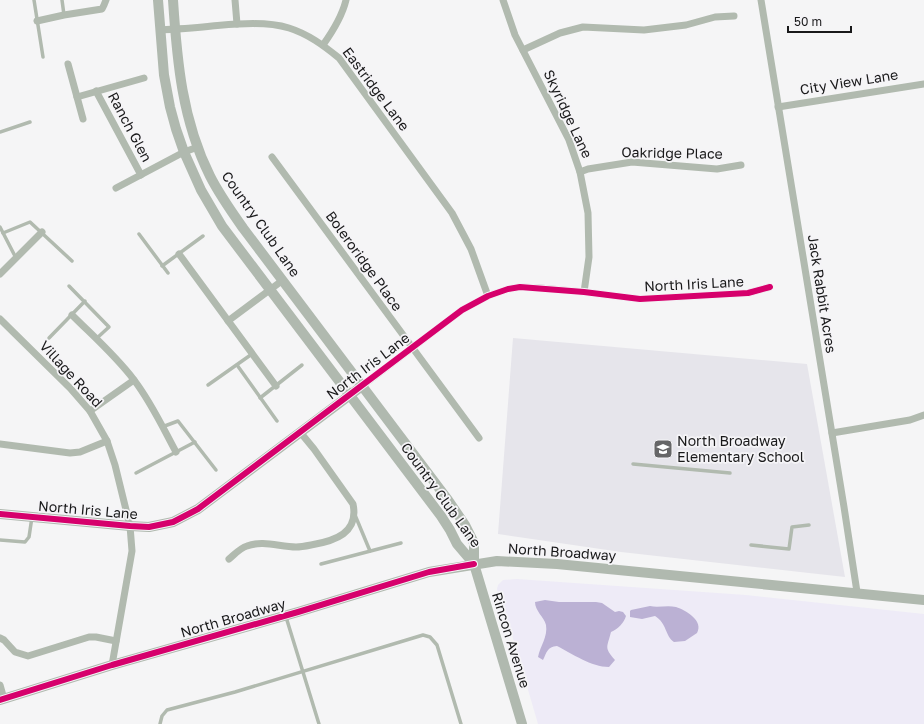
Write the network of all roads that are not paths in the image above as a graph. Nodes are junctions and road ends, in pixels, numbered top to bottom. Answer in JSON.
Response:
{"nodes":[{"id":1,"x":34,"y":0,"type":"edge"},
{"id":2,"x":62,"y":0,"type":"edge"},
{"id":3,"x":106,"y":0,"type":"edge"},
{"id":4,"x":158,"y":0,"type":"edge"},
{"id":5,"x":173,"y":0,"type":"edge"},
{"id":6,"x":235,"y":0,"type":"edge"},
{"id":7,"x":346,"y":0,"type":"edge"},
{"id":8,"x":503,"y":0,"type":"edge"},
{"id":9,"x":761,"y":0,"type":"edge"},
{"id":10,"x":64,"y":15,"type":"junction"},
{"id":11,"x":734,"y":16,"type":"dead end"},
{"id":12,"x":37,"y":21,"type":"junction"},
{"id":13,"x":237,"y":24,"type":"junction"},
{"id":14,"x":175,"y":29,"type":"junction"},
{"id":15,"x":160,"y":30,"type":"junction"},
{"id":16,"x":323,"y":45,"type":"junction"},
{"id":17,"x":523,"y":50,"type":"junction"},
{"id":18,"x":43,"y":57,"type":"dead end"},
{"id":19,"x":68,"y":64,"type":"dead end"},
{"id":20,"x":144,"y":78,"type":"dead end"},
{"id":21,"x":924,"y":84,"type":"edge"},
{"id":22,"x":96,"y":91,"type":"junction"},
{"id":23,"x":77,"y":96,"type":"junction"},
{"id":24,"x":778,"y":107,"type":"junction"},
{"id":25,"x":83,"y":119,"type":"dead end"},
{"id":26,"x":30,"y":122,"type":"dead end"},
{"id":27,"x":0,"y":132,"type":"edge"},
{"id":28,"x":198,"y":147,"type":"junction"},
{"id":29,"x":184,"y":152,"type":"junction"},
{"id":30,"x":272,"y":157,"type":"dead end"},
{"id":31,"x":741,"y":165,"type":"dead end"},
{"id":32,"x":580,"y":172,"type":"junction"},
{"id":33,"x":141,"y":174,"type":"junction"},
{"id":34,"x":116,"y":188,"type":"dead end"},
{"id":35,"x":0,"y":228,"type":"edge"},
{"id":36,"x":42,"y":232,"type":"junction"},
{"id":37,"x":3,"y":233,"type":"junction"},
{"id":38,"x":140,"y":234,"type":"dead end"},
{"id":39,"x":203,"y":236,"type":"dead end"},
{"id":40,"x":179,"y":254,"type":"junction"},
{"id":41,"x":16,"y":258,"type":"junction"},
{"id":42,"x":72,"y":261,"type":"dead end"},
{"id":43,"x":162,"y":266,"type":"junction"},
{"id":44,"x":168,"y":273,"type":"dead end"},
{"id":45,"x":0,"y":274,"type":"edge"},
{"id":46,"x":283,"y":280,"type":"junction"},
{"id":47,"x":70,"y":286,"type":"dead end"},
{"id":48,"x":770,"y":288,"type":"dead end"},
{"id":49,"x":270,"y":290,"type":"junction"},
{"id":50,"x":584,"y":292,"type":"junction"},
{"id":51,"x":488,"y":296,"type":"junction"},
{"id":52,"x":85,"y":300,"type":"junction"},
{"id":53,"x":72,"y":315,"type":"junction"},
{"id":54,"x":0,"y":319,"type":"edge"},
{"id":55,"x":228,"y":321,"type":"junction"},
{"id":56,"x":49,"y":338,"type":"dead end"},
{"id":57,"x":96,"y":339,"type":"junction"},
{"id":58,"x":412,"y":348,"type":"junction"},
{"id":59,"x":252,"y":354,"type":"junction"},
{"id":60,"x":302,"y":364,"type":"dead end"},
{"id":61,"x":237,"y":365,"type":"junction"},
{"id":62,"x":134,"y":380,"type":"junction"},
{"id":63,"x":208,"y":385,"type":"dead end"},
{"id":64,"x":276,"y":386,"type":"junction"},
{"id":65,"x":362,"y":386,"type":"junction"},
{"id":66,"x":350,"y":395,"type":"junction"},
{"id":67,"x":260,"y":398,"type":"junction"},
{"id":68,"x":90,"y":411,"type":"junction"},
{"id":69,"x":924,"y":415,"type":"edge"},
{"id":70,"x":277,"y":421,"type":"dead end"},
{"id":71,"x":162,"y":427,"type":"junction"},
{"id":72,"x":300,"y":432,"type":"junction"},
{"id":73,"x":832,"y":433,"type":"junction"},
{"id":74,"x":479,"y":438,"type":"dead end"},
{"id":75,"x":107,"y":441,"type":"junction"},
{"id":76,"x":194,"y":442,"type":"junction"},
{"id":77,"x":0,"y":444,"type":"edge"},
{"id":78,"x":176,"y":452,"type":"junction"},
{"id":79,"x":633,"y":464,"type":"dead end"},
{"id":80,"x":216,"y":470,"type":"dead end"},
{"id":81,"x":136,"y":473,"type":"dead end"},
{"id":82,"x":730,"y":473,"type":"dead end"},
{"id":83,"x":0,"y":514,"type":"edge"},
{"id":84,"x":355,"y":514,"type":"junction"},
{"id":85,"x":32,"y":517,"type":"junction"},
{"id":86,"x":809,"y":525,"type":"dead end"},
{"id":87,"x":130,"y":526,"type":"junction"},
{"id":88,"x":0,"y":540,"type":"edge"},
{"id":89,"x":400,"y":543,"type":"dead end"},
{"id":90,"x":751,"y":545,"type":"dead end"},
{"id":91,"x":370,"y":551,"type":"junction"},
{"id":92,"x":229,"y":558,"type":"dead end"},
{"id":93,"x":320,"y":564,"type":"dead end"},
{"id":94,"x":474,"y":564,"type":"junction"},
{"id":95,"x":857,"y":592,"type":"junction"},
{"id":96,"x":924,"y":600,"type":"edge"},
{"id":97,"x":286,"y":616,"type":"junction"},
{"id":98,"x":0,"y":638,"type":"edge"},
{"id":99,"x":116,"y":641,"type":"junction"},
{"id":100,"x":112,"y":665,"type":"junction"},
{"id":101,"x":303,"y":671,"type":"junction"},
{"id":102,"x":0,"y":685,"type":"edge"},
{"id":103,"x":2,"y":700,"type":"edge"},
{"id":104,"x":160,"y":724,"type":"edge"},
{"id":105,"x":319,"y":724,"type":"edge"},
{"id":106,"x":461,"y":724,"type":"edge"},
{"id":107,"x":522,"y":724,"type":"edge"}],
"edges":[{"from":1,"to":12,"type":"lane"},
{"from":2,"to":10,"type":"lane"},
{"from":3,"to":10,"type":"street"},
{"from":4,"to":15,"type":"main road","name":"Country Club Lane"},
{"from":5,"to":14,"type":"main road","name":"Country Club Lane"},
{"from":6,"to":13,"type":"street"},
{"from":7,"to":16,"type":"street"},
{"from":8,"to":17,"type":"street","name":"Skyridge Lane"},
{"from":9,"to":24,"type":"street","name":"Jack Rabbit Acres"},
{"from":10,"to":12,"type":"street"},
{"from":11,"to":17,"type":"street"},
{"from":12,"to":18,"type":"lane"},
{"from":13,"to":14,"type":"street","name":"Eastridge Lane"},
{"from":13,"to":16,"type":"street","name":"Eastridge Lane"},
{"from":14,"to":15,"type":"street","name":"Eastridge Lane"},
{"from":14,"to":28,"type":"main road","name":"Country Club Lane"},
{"from":15,"to":29,"type":"main road","name":"Country Club Lane"},
{"from":16,"to":51,"type":"street","name":"Eastridge Lane"},
{"from":17,"to":32,"type":"street","name":"Skyridge Lane"},
{"from":19,"to":23,"type":"street"},
{"from":20,"to":22,"type":"street"},
{"from":21,"to":24,"type":"street","name":"City View Lane"},
{"from":22,"to":23,"type":"street"},
{"from":22,"to":33,"type":"street","name":"Ranch Glen"},
{"from":23,"to":25,"type":"street"},
{"from":24,"to":73,"type":"street","name":"Jack Rabbit Acres"},
{"from":26,"to":27,"type":"lane"},
{"from":28,"to":29,"type":"street","name":"Ranch Glen"},
{"from":28,"to":46,"type":"main road","name":"Country Club Lane"},
{"from":29,"to":33,"type":"street","name":"Ranch Glen"},
{"from":29,"to":49,"type":"main road","name":"Country Club Lane"},
{"from":30,"to":58,"type":"street","name":"Boleroridge Place"},
{"from":31,"to":32,"type":"street","name":"Oakridge Place"},
{"from":32,"to":50,"type":"street","name":"Skyridge Lane"},
{"from":33,"to":34,"type":"street","name":"Ranch Glen"},
{"from":35,"to":37,"type":"lane"},
{"from":36,"to":37,"type":"lane"},
{"from":36,"to":41,"type":"street"},
{"from":36,"to":42,"type":"lane"},
{"from":37,"to":41,"type":"lane"},
{"from":38,"to":43,"type":"lane"},
{"from":39,"to":40,"type":"lane"},
{"from":40,"to":43,"type":"lane"},
{"from":40,"to":55,"type":"street"},
{"from":41,"to":45,"type":"street"},
{"from":43,"to":44,"type":"lane"},
{"from":46,"to":49,"type":"street"},
{"from":46,"to":65,"type":"main road","name":"Country Club Lane"},
{"from":47,"to":52,"type":"lane"},
{"from":48,"to":50,"type":"street","name":"North Iris Lane"},
{"from":49,"to":55,"type":"street"},
{"from":49,"to":66,"type":"main road","name":"Country Club Lane"},
{"from":50,"to":51,"type":"street","name":"North Iris Lane"},
{"from":51,"to":58,"type":"street","name":"North Iris Lane"},
{"from":52,"to":53,"type":"lane"},
{"from":52,"to":57,"type":"lane"},
{"from":53,"to":56,"type":"lane"},
{"from":53,"to":57,"type":"street"},
{"from":54,"to":68,"type":"street","name":"Village Road"},
{"from":55,"to":59,"type":"street"},
{"from":57,"to":62,"type":"street"},
{"from":58,"to":65,"type":"street","name":"North Iris Lane"},
{"from":58,"to":74,"type":"street","name":"Boleroridge Place"},
{"from":59,"to":61,"type":"lane"},
{"from":59,"to":64,"type":"street"},
{"from":60,"to":64,"type":"lane"},
{"from":61,"to":63,"type":"lane"},
{"from":61,"to":67,"type":"lane"},
{"from":62,"to":68,"type":"street"},
{"from":62,"to":71,"type":"street"},
{"from":64,"to":67,"type":"lane"},
{"from":65,"to":66,"type":"main road","name":"North Iris Lane"},
{"from":65,"to":94,"type":"main road","name":"Country Club Lane"},
{"from":66,"to":72,"type":"main road","name":"North Iris Lane"},
{"from":66,"to":94,"type":"main road","name":"Country Club Lane"},
{"from":67,"to":70,"type":"lane"},
{"from":68,"to":75,"type":"street","name":"Village Road"},
{"from":69,"to":73,"type":"street"},
{"from":71,"to":76,"type":"lane"},
{"from":71,"to":78,"type":"street"},
{"from":72,"to":84,"type":"street"},
{"from":72,"to":87,"type":"main road","name":"North Iris Lane"},
{"from":73,"to":95,"type":"street","name":"Jack Rabbit Acres"},
{"from":75,"to":77,"type":"street"},
{"from":75,"to":87,"type":"street","name":"Village Road"},
{"from":76,"to":78,"type":"lane"},
{"from":76,"to":80,"type":"lane"},
{"from":78,"to":81,"type":"lane"},
{"from":79,"to":82,"type":"lane"},
{"from":83,"to":85,"type":"main road","name":"North Iris Lane"},
{"from":84,"to":91,"type":"lane"},
{"from":84,"to":92,"type":"street"},
{"from":85,"to":87,"type":"main road","name":"North Iris Lane"},
{"from":85,"to":88,"type":"lane"},
{"from":86,"to":90,"type":"lane"},
{"from":87,"to":99,"type":"street","name":"Village Road"},
{"from":89,"to":91,"type":"lane"},
{"from":91,"to":93,"type":"lane"},
{"from":94,"to":95,"type":"main road","name":"North Broadway"},
{"from":94,"to":97,"type":"main road","name":"North Broadway"},
{"from":94,"to":107,"type":"main road","name":"Rincon Avenue"},
{"from":95,"to":96,"type":"main road","name":"North Broadway"},
{"from":97,"to":100,"type":"main road","name":"North Broadway"},
{"from":97,"to":101,"type":"lane"},
{"from":98,"to":99,"type":"street"},
{"from":99,"to":100,"type":"street","name":"Village Road"},
{"from":100,"to":103,"type":"main road","name":"North Broadway"},
{"from":101,"to":104,"type":"lane"},
{"from":101,"to":105,"type":"lane"},
{"from":101,"to":106,"type":"lane"},
{"from":102,"to":103,"type":"street"}]}
